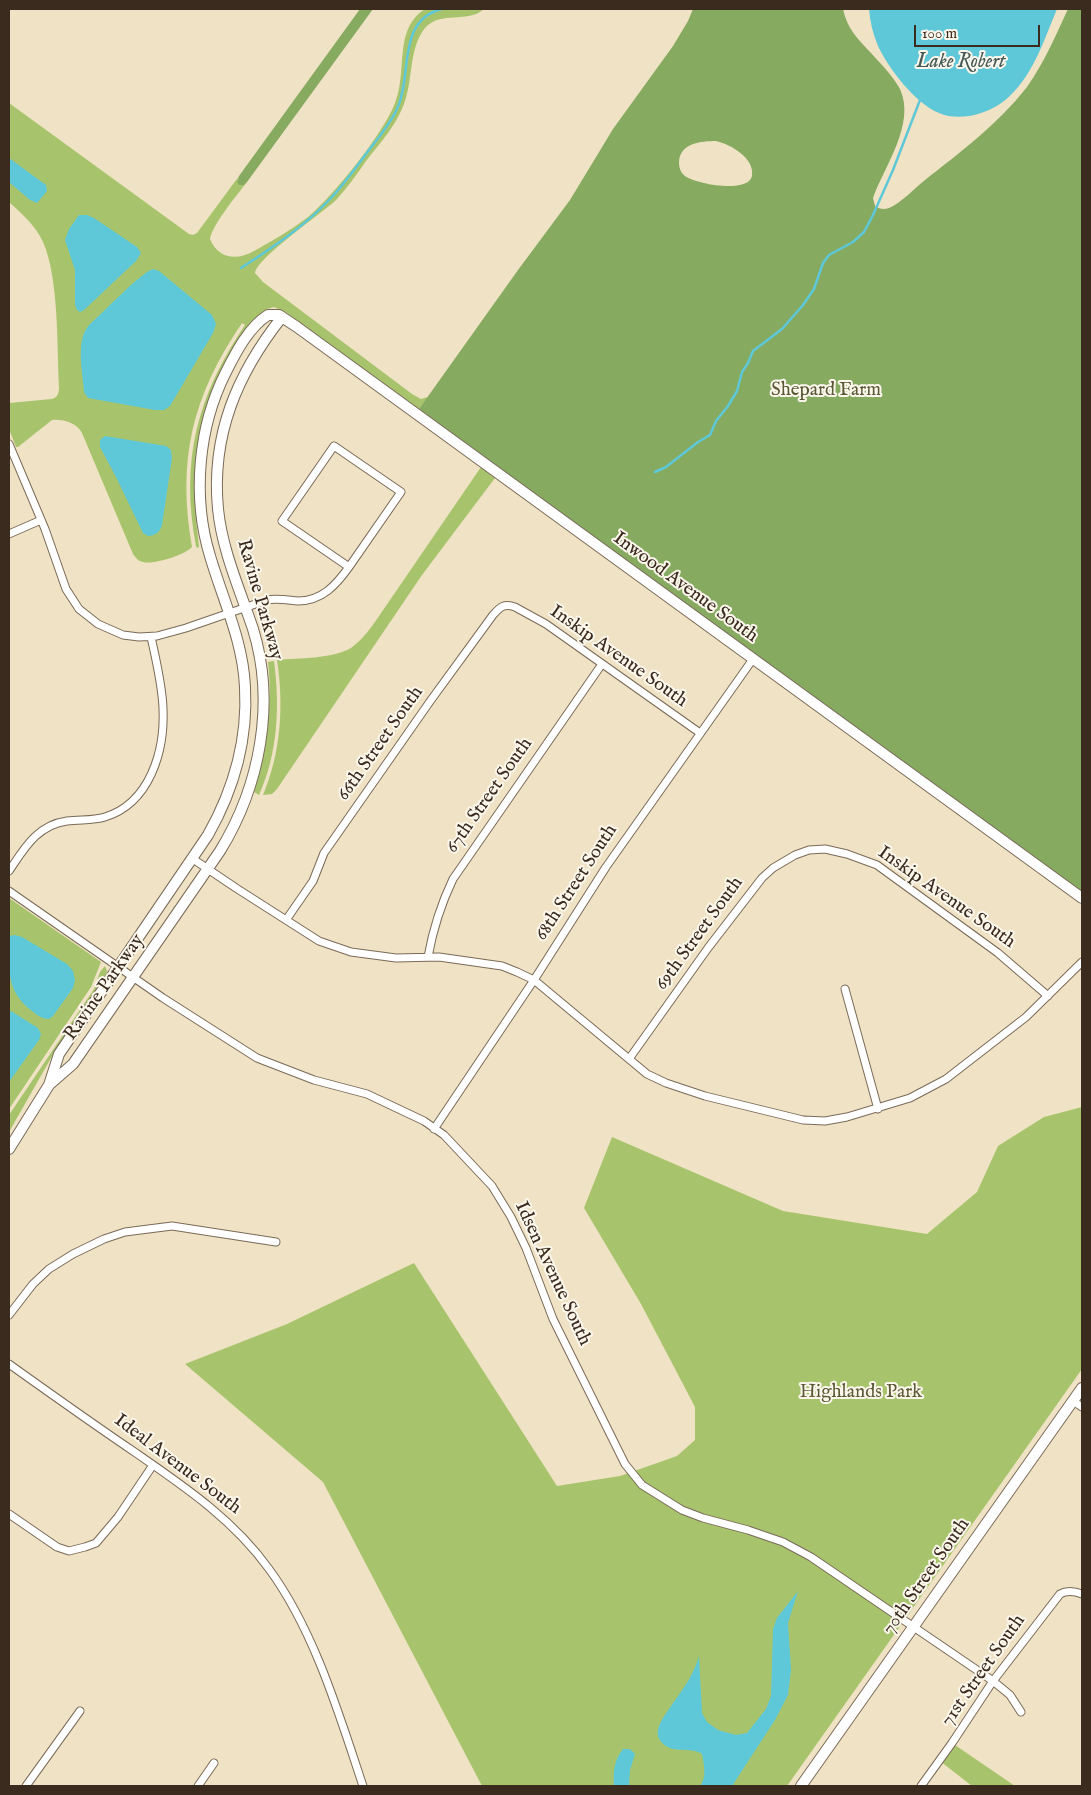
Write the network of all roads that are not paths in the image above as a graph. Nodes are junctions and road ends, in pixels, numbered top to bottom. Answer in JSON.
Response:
{"nodes":[{"id":1,"x":282,"y":317,"type":"junction"},
{"id":2,"x":9,"y":444,"type":"edge"},
{"id":3,"x":41,"y":520,"type":"junction"},
{"id":4,"x":9,"y":534,"type":"edge"},
{"id":5,"x":349,"y":567,"type":"junction"},
{"id":6,"x":246,"y":608,"type":"junction"},
{"id":7,"x":517,"y":608,"type":"joint"},
{"id":8,"x":230,"y":613,"type":"junction"},
{"id":9,"x":151,"y":637,"type":"junction"},
{"id":10,"x":753,"y":659,"type":"junction"},
{"id":11,"x":602,"y":664,"type":"junction"},
{"id":12,"x":700,"y":733,"type":"junction"},
{"id":13,"x":814,"y":850,"type":"joint"},
{"id":14,"x":193,"y":859,"type":"junction"},
{"id":15,"x":208,"y":869,"type":"junction"},
{"id":16,"x":9,"y":871,"type":"edge"},
{"id":17,"x":9,"y":891,"type":"edge"},
{"id":18,"x":1082,"y":898,"type":"edge"},
{"id":19,"x":286,"y":920,"type":"junction"},
{"id":20,"x":428,"y":957,"type":"junction"},
{"id":21,"x":1082,"y":962,"type":"edge"},
{"id":22,"x":118,"y":967,"type":"junction"},
{"id":23,"x":133,"y":977,"type":"junction"},
{"id":24,"x":534,"y":980,"type":"junction"},
{"id":25,"x":845,"y":989,"type":"dead end"},
{"id":26,"x":1048,"y":996,"type":"junction"},
{"id":27,"x":629,"y":1060,"type":"junction"},
{"id":28,"x":49,"y":1085,"type":"junction"},
{"id":29,"x":878,"y":1109,"type":"junction"},
{"id":30,"x":434,"y":1128,"type":"junction"},
{"id":31,"x":9,"y":1150,"type":"edge"},
{"id":32,"x":276,"y":1242,"type":"dead end"},
{"id":33,"x":9,"y":1315,"type":"edge"},
{"id":34,"x":9,"y":1364,"type":"edge"},
{"id":35,"x":1082,"y":1388,"type":"edge"},
{"id":36,"x":1073,"y":1401,"type":"junction"},
{"id":37,"x":1082,"y":1407,"type":"edge"},
{"id":38,"x":153,"y":1465,"type":"junction"},
{"id":39,"x":9,"y":1514,"type":"edge"},
{"id":40,"x":1082,"y":1594,"type":"edge"},
{"id":41,"x":913,"y":1628,"type":"junction"},
{"id":42,"x":993,"y":1681,"type":"junction"},
{"id":43,"x":80,"y":1711,"type":"dead end"},
{"id":44,"x":1021,"y":1712,"type":"dead end"},
{"id":45,"x":214,"y":1763,"type":"dead end"},
{"id":46,"x":26,"y":1786,"type":"edge"},
{"id":47,"x":198,"y":1786,"type":"edge"},
{"id":48,"x":363,"y":1786,"type":"edge"},
{"id":49,"x":801,"y":1786,"type":"edge"},
{"id":50,"x":921,"y":1786,"type":"edge"}],
"edges":[{"from":1,"to":6,"type":"street","name":"Ravine Parkway"},
{"from":1,"to":8,"type":"street","name":"Ravine Parkway"},
{"from":1,"to":10,"type":"street","name":"Inwood Avenue South"},
{"from":2,"to":3,"type":"street"},
{"from":3,"to":4,"type":"street"},
{"from":3,"to":9,"type":"street"},
{"from":5,"to":5,"type":"street"},
{"from":5,"to":6,"type":"street"},
{"from":6,"to":8,"type":"street"},
{"from":6,"to":15,"type":"street","name":"Ravine Parkway"},
{"from":7,"to":11,"type":"street","name":"Inskip Avenue South"},
{"from":7,"to":19,"type":"street","name":"66th Street South"},
{"from":8,"to":9,"type":"street"},
{"from":8,"to":14,"type":"street","name":"Ravine Parkway"},
{"from":9,"to":16,"type":"street"},
{"from":10,"to":12,"type":"street","name":"68th Street South"},
{"from":10,"to":18,"type":"street","name":"Inwood Avenue South"},
{"from":11,"to":12,"type":"street","name":"Inskip Avenue South"},
{"from":11,"to":20,"type":"street","name":"67th Street South"},
{"from":12,"to":24,"type":"street","name":"68th Street South"},
{"from":13,"to":26,"type":"street","name":"Inskip Avenue South"},
{"from":13,"to":27,"type":"street","name":"69th Street South"},
{"from":14,"to":15,"type":"street"},
{"from":14,"to":22,"type":"street","name":"Ravine Parkway"},
{"from":15,"to":19,"type":"street"},
{"from":15,"to":23,"type":"street","name":"Ravine Parkway"},
{"from":17,"to":22,"type":"street","name":"Idsen Avenue South"},
{"from":19,"to":20,"type":"street"},
{"from":20,"to":24,"type":"street"},
{"from":21,"to":26,"type":"street"},
{"from":22,"to":23,"type":"street","name":"Idsen Avenue South"},
{"from":22,"to":28,"type":"street","name":"Ravine Parkway"},
{"from":23,"to":28,"type":"street","name":"Ravine Parkway"},
{"from":23,"to":30,"type":"street","name":"Idsen Avenue South"},
{"from":24,"to":27,"type":"street"},
{"from":24,"to":30,"type":"street","name":"68th Street South"},
{"from":25,"to":29,"type":"street"},
{"from":26,"to":29,"type":"street"},
{"from":27,"to":29,"type":"street"},
{"from":28,"to":31,"type":"street","name":"Ravine Parkway"},
{"from":30,"to":41,"type":"street","name":"Idsen Avenue South"},
{"from":32,"to":33,"type":"street"},
{"from":34,"to":38,"type":"street","name":"Ideal Avenue South"},
{"from":35,"to":36,"type":"street","name":"70th Street South"},
{"from":36,"to":37,"type":"street"},
{"from":36,"to":41,"type":"street","name":"70th Street South"},
{"from":38,"to":39,"type":"street"},
{"from":38,"to":48,"type":"street","name":"Ideal Avenue South"},
{"from":40,"to":42,"type":"street","name":"71st Street South"},
{"from":41,"to":42,"type":"street","name":"Idsen Avenue South"},
{"from":41,"to":49,"type":"street","name":"70th Street South"},
{"from":42,"to":44,"type":"street","name":"Idsen Avenue South"},
{"from":42,"to":50,"type":"street","name":"71st Street South"},
{"from":43,"to":46,"type":"street"},
{"from":45,"to":47,"type":"street"}]}
